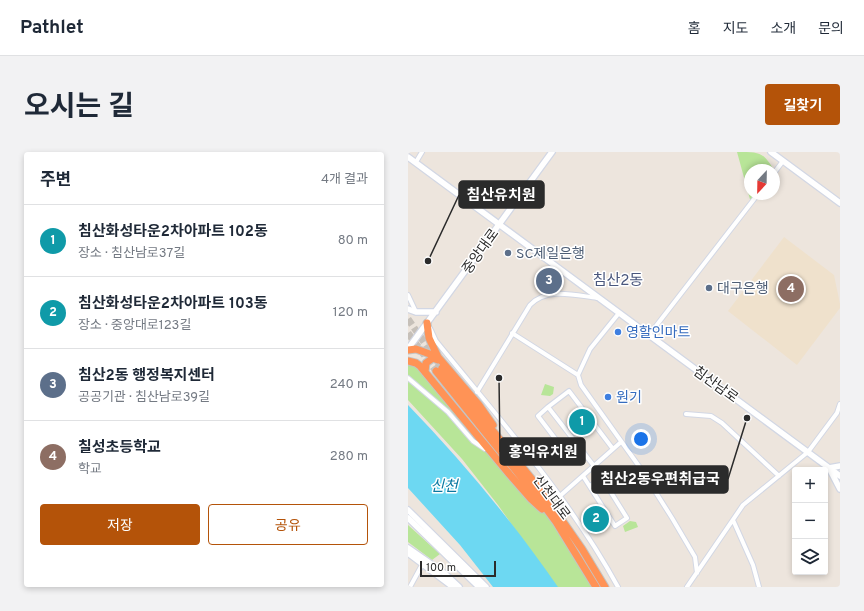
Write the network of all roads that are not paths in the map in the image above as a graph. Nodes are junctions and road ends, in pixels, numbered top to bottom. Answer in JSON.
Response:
{"nodes":[{"id":1,"x":422,"y":152,"type":"edge"},
{"id":2,"x":552,"y":152,"type":"edge"},
{"id":3,"x":771,"y":152,"type":"edge"},
{"id":4,"x":408,"y":157,"type":"edge"},
{"id":5,"x":783,"y":161,"type":"junction"},
{"id":6,"x":416,"y":162,"type":"junction"},
{"id":7,"x":780,"y":165,"type":"edge"},
{"id":8,"x":753,"y":200,"type":"edge"},
{"id":9,"x":840,"y":203,"type":"edge"},
{"id":10,"x":500,"y":224,"type":"junction"},
{"id":11,"x":408,"y":295,"type":"edge"},
{"id":12,"x":599,"y":298,"type":"junction"},
{"id":13,"x":408,"y":309,"type":"edge"},
{"id":14,"x":416,"y":312,"type":"junction"},
{"id":15,"x":436,"y":312,"type":"junction"},
{"id":16,"x":619,"y":313,"type":"junction"},
{"id":17,"x":428,"y":323,"type":"junction"},
{"id":18,"x":512,"y":333,"type":"junction"},
{"id":19,"x":649,"y":335,"type":"junction"},
{"id":20,"x":408,"y":349,"type":"edge"},
{"id":21,"x":408,"y":361,"type":"edge"},
{"id":22,"x":439,"y":364,"type":"junction"},
{"id":23,"x":425,"y":373,"type":"junction"},
{"id":24,"x":578,"y":375,"type":"junction"},
{"id":25,"x":408,"y":378,"type":"edge"},
{"id":26,"x":477,"y":392,"type":"junction"},
{"id":27,"x":840,"y":404,"type":"edge"},
{"id":28,"x":548,"y":407,"type":"junction"},
{"id":29,"x":686,"y":414,"type":"dead end"},
{"id":30,"x":621,"y":442,"type":"junction"},
{"id":31,"x":613,"y":449,"type":"junction"},
{"id":32,"x":808,"y":452,"type":"junction"},
{"id":33,"x":584,"y":453,"type":"junction"},
{"id":34,"x":494,"y":455,"type":"junction"},
{"id":35,"x":594,"y":466,"type":"junction"},
{"id":36,"x":840,"y":466,"type":"edge"},
{"id":37,"x":829,"y":468,"type":"junction"},
{"id":38,"x":583,"y":476,"type":"junction"},
{"id":39,"x":779,"y":476,"type":"junction"},
{"id":40,"x":840,"y":476,"type":"edge"},
{"id":41,"x":590,"y":486,"type":"junction"},
{"id":42,"x":840,"y":489,"type":"edge"},
{"id":43,"x":561,"y":495,"type":"junction"},
{"id":44,"x":408,"y":510,"type":"edge"},
{"id":45,"x":551,"y":516,"type":"junction"},
{"id":46,"x":408,"y":518,"type":"edge"},
{"id":47,"x":734,"y":520,"type":"junction"},
{"id":48,"x":408,"y":548,"type":"edge"},
{"id":49,"x":408,"y":553,"type":"edge"},
{"id":50,"x":423,"y":563,"type":"junction"},
{"id":51,"x":697,"y":573,"type":"junction"},
{"id":52,"x":410,"y":587,"type":"edge"},
{"id":53,"x":453,"y":587,"type":"edge"},
{"id":54,"x":459,"y":587,"type":"edge"},
{"id":55,"x":479,"y":587,"type":"edge"},
{"id":56,"x":486,"y":587,"type":"edge"},
{"id":57,"x":596,"y":587,"type":"edge"},
{"id":58,"x":606,"y":587,"type":"edge"},
{"id":59,"x":618,"y":587,"type":"edge"},
{"id":60,"x":687,"y":587,"type":"edge"},
{"id":61,"x":759,"y":587,"type":"edge"}],
"edges":[{"from":1,"to":6,"type":"street"},
{"from":2,"to":10,"type":"main road","name":"중앙대로"},
{"from":3,"to":5,"type":"main road"},
{"from":4,"to":6,"type":"main road","name":"침산남로"},
{"from":5,"to":7,"type":"street"},
{"from":5,"to":9,"type":"main road"},
{"from":6,"to":10,"type":"main road","name":"침산남로"},
{"from":8,"to":19,"type":"street"},
{"from":10,"to":12,"type":"main road","name":"침산남로"},
{"from":10,"to":15,"type":"main road","name":"중앙대로"},
{"from":11,"to":14,"type":"street"},
{"from":12,"to":16,"type":"main road","name":"침산남로"},
{"from":12,"to":18,"type":"street"},
{"from":13,"to":14,"type":"main road"},
{"from":14,"to":15,"type":"main road"},
{"from":15,"to":17,"type":"main road","name":"중앙대로"},
{"from":16,"to":19,"type":"main road","name":"침산남로"},
{"from":16,"to":24,"type":"street"},
{"from":17,"to":20,"type":"main road","name":"중앙대로"},
{"from":17,"to":22,"type":"highway"},
{"from":17,"to":26,"type":"street"},
{"from":18,"to":24,"type":"street"},
{"from":18,"to":26,"type":"street"},
{"from":19,"to":32,"type":"main road","name":"침산남로"},
{"from":20,"to":22,"type":"highway"},
{"from":21,"to":23,"type":"highway"},
{"from":22,"to":23,"type":"highway"},
{"from":22,"to":45,"type":"highway","name":"신천대로"},
{"from":22,"to":58,"type":"highway","name":"신천대로"},
{"from":23,"to":34,"type":"highway"},
{"from":24,"to":30,"type":"street"},
{"from":25,"to":34,"type":"street"},
{"from":26,"to":43,"type":"street"},
{"from":27,"to":32,"type":"street"},
{"from":28,"to":31,"type":"street"},
{"from":28,"to":33,"type":"street"},
{"from":28,"to":33,"type":"street"},
{"from":29,"to":39,"type":"street","name":"침산남로"},
{"from":30,"to":31,"type":"street"},
{"from":30,"to":51,"type":"street"},
{"from":31,"to":35,"type":"street"},
{"from":32,"to":37,"type":"main road","name":"침산남로"},
{"from":32,"to":39,"type":"street"},
{"from":33,"to":35,"type":"street"},
{"from":34,"to":45,"type":"highway"},
{"from":35,"to":38,"type":"street"},
{"from":36,"to":37,"type":"main road"},
{"from":37,"to":40,"type":"main road","name":"침산남로"},
{"from":37,"to":42,"type":"main road"},
{"from":38,"to":41,"type":"street"},
{"from":38,"to":43,"type":"street"},
{"from":39,"to":47,"type":"street"},
{"from":41,"to":41,"type":"street"},
{"from":43,"to":59,"type":"street"},
{"from":44,"to":56,"type":"main road"},
{"from":45,"to":57,"type":"highway","name":"신천대로"},
{"from":46,"to":55,"type":"main road"},
{"from":47,"to":51,"type":"street"},
{"from":47,"to":61,"type":"street"},
{"from":48,"to":54,"type":"main road"},
{"from":49,"to":50,"type":"main road"},
{"from":50,"to":52,"type":"street"},
{"from":50,"to":53,"type":"main road"},
{"from":51,"to":60,"type":"street"}]}
